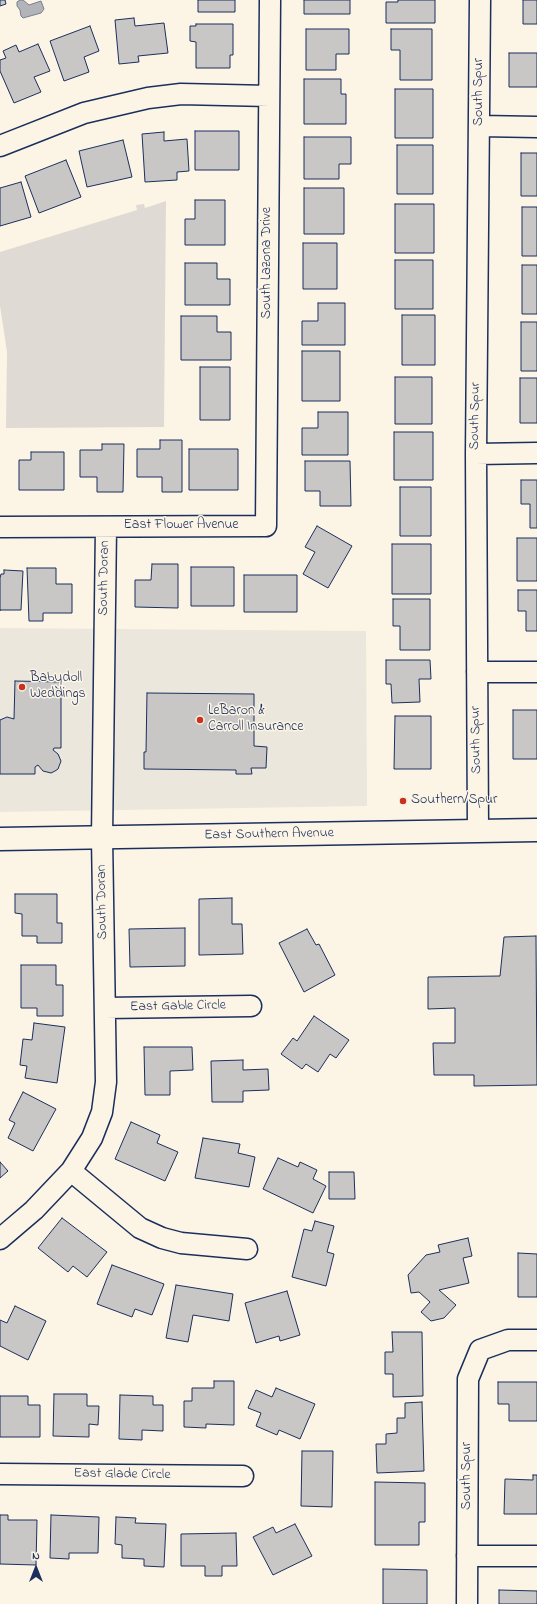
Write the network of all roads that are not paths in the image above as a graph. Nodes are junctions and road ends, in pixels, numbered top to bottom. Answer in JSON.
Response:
{"nodes":[{"id":1,"x":270,"y":0,"type":"edge"},
{"id":2,"x":480,"y":0,"type":"edge"},
{"id":3,"x":269,"y":96,"type":"junction"},
{"id":4,"x":480,"y":126,"type":"junction"},
{"id":5,"x":537,"y":127,"type":"edge"},
{"id":6,"x":0,"y":146,"type":"edge"},
{"id":7,"x":537,"y":453,"type":"edge"},
{"id":8,"x":476,"y":454,"type":"junction"},
{"id":9,"x":266,"y":526,"type":"joint"},
{"id":10,"x":0,"y":527,"type":"edge"},
{"id":11,"x":106,"y":527,"type":"junction"},
{"id":12,"x":477,"y":672,"type":"junction"},
{"id":13,"x":537,"y":672,"type":"edge"},
{"id":14,"x":537,"y":830,"type":"edge"},
{"id":15,"x":478,"y":831,"type":"junction"},
{"id":16,"x":102,"y":837,"type":"junction"},
{"id":17,"x":0,"y":839,"type":"edge"},
{"id":18,"x":251,"y":1006,"type":"dead end"},
{"id":19,"x":105,"y":1008,"type":"junction"},
{"id":20,"x":71,"y":1171,"type":"junction"},
{"id":21,"x":0,"y":1239,"type":"edge"},
{"id":22,"x":247,"y":1249,"type":"dead end"},
{"id":23,"x":537,"y":1340,"type":"edge"},
{"id":24,"x":0,"y":1474,"type":"edge"},
{"id":25,"x":243,"y":1476,"type":"dead end"},
{"id":26,"x":467,"y":1556,"type":"junction"},
{"id":27,"x":537,"y":1556,"type":"edge"},
{"id":28,"x":466,"y":1604,"type":"edge"}],
"edges":[{"from":1,"to":3,"type":"street","name":"South Lazona Drive"},
{"from":2,"to":4,"type":"street","name":"South Spur"},
{"from":3,"to":6,"type":"street"},
{"from":3,"to":9,"type":"street","name":"South Lazona Drive"},
{"from":4,"to":5,"type":"street"},
{"from":4,"to":8,"type":"street","name":"South Spur"},
{"from":7,"to":8,"type":"street"},
{"from":8,"to":12,"type":"street","name":"South Spur"},
{"from":9,"to":11,"type":"street","name":"East Flower Avenue"},
{"from":10,"to":11,"type":"street","name":"East Flower Avenue"},
{"from":11,"to":16,"type":"street","name":"South Doran"},
{"from":12,"to":13,"type":"street"},
{"from":12,"to":15,"type":"street","name":"South Spur"},
{"from":14,"to":15,"type":"main road","name":"East Southern Avenue"},
{"from":15,"to":16,"type":"main road","name":"East Southern Avenue"},
{"from":16,"to":17,"type":"main road","name":"East Southern Avenue"},
{"from":16,"to":19,"type":"street","name":"South Doran"},
{"from":18,"to":19,"type":"street","name":"East Gable Circle"},
{"from":19,"to":20,"type":"street","name":"South Doran"},
{"from":20,"to":21,"type":"street","name":"South Doran"},
{"from":20,"to":22,"type":"street"},
{"from":23,"to":26,"type":"street","name":"South Spur"},
{"from":24,"to":25,"type":"street","name":"East Glade Circle"},
{"from":26,"to":27,"type":"street"},
{"from":26,"to":28,"type":"street","name":"South Spur"}]}
